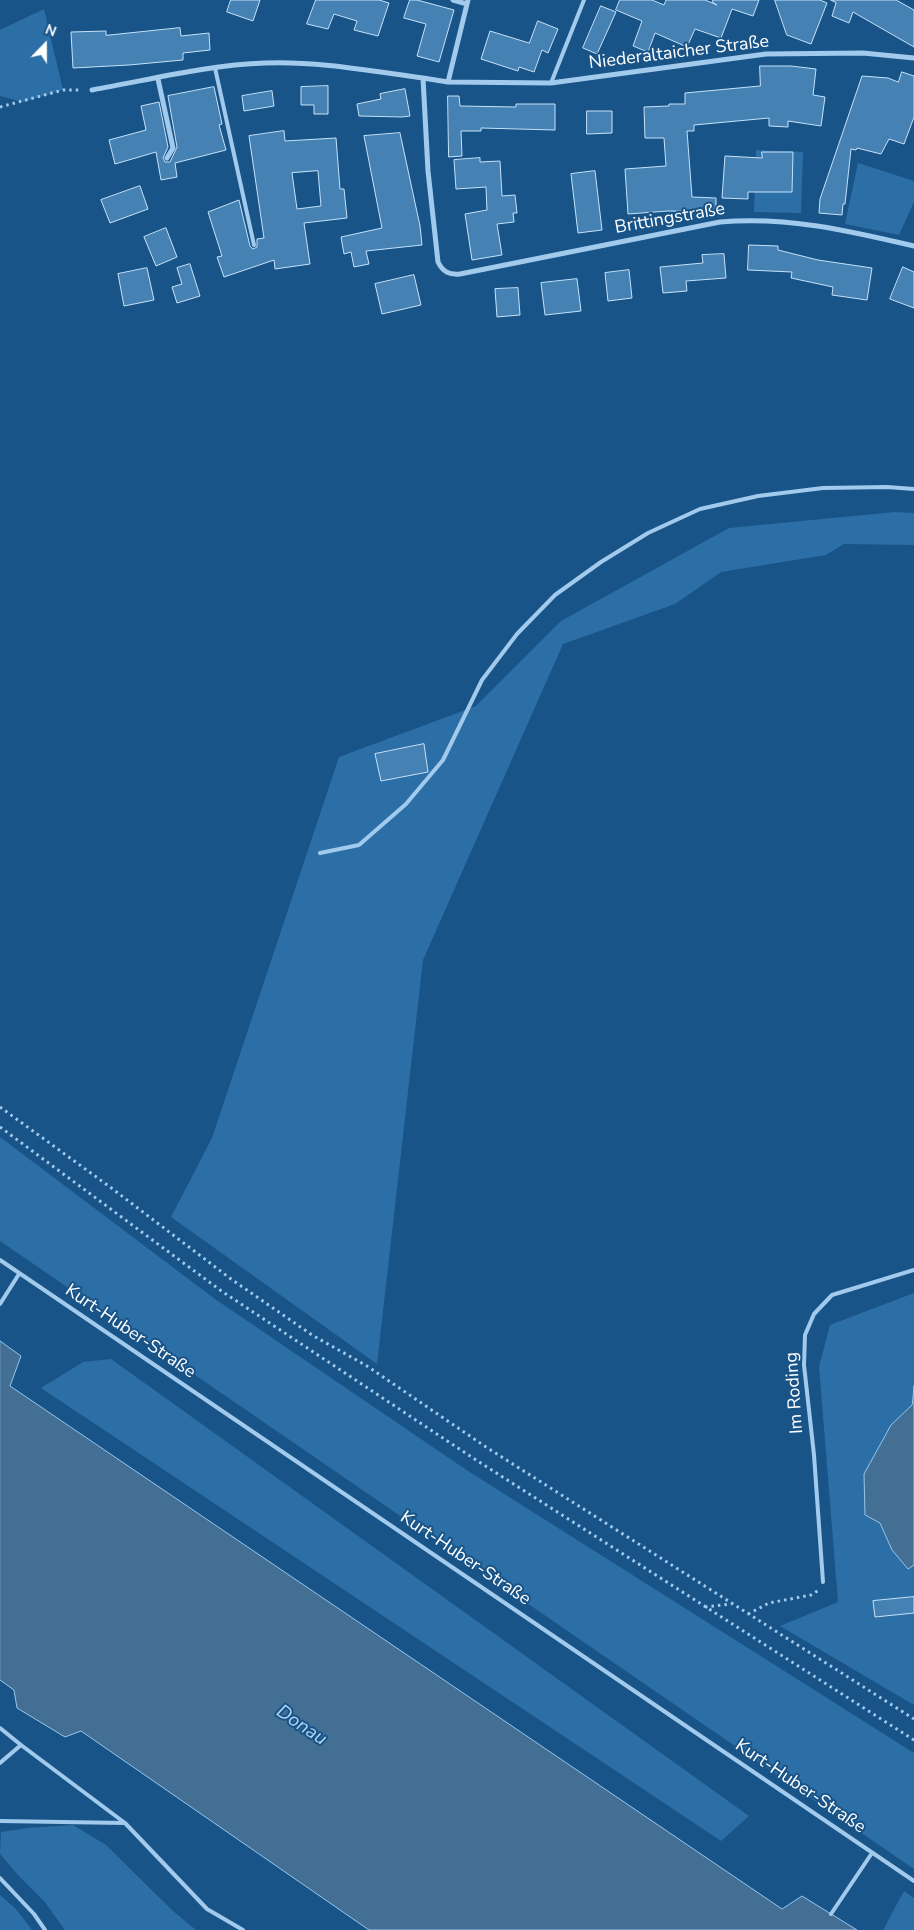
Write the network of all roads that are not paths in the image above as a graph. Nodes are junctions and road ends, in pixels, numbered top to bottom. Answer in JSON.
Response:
{"nodes":[{"id":1,"x":453,"y":0,"type":"edge"},
{"id":2,"x":584,"y":0,"type":"edge"},
{"id":3,"x":467,"y":2,"type":"edge"},
{"id":4,"x":914,"y":58,"type":"edge"},
{"id":5,"x":215,"y":68,"type":"junction"},
{"id":6,"x":423,"y":78,"type":"junction"},
{"id":7,"x":158,"y":79,"type":"junction"},
{"id":8,"x":448,"y":82,"type":"junction"},
{"id":9,"x":552,"y":84,"type":"junction"},
{"id":10,"x":92,"y":90,"type":"road end"},
{"id":11,"x":167,"y":158,"type":"dead end"},
{"id":12,"x":254,"y":246,"type":"dead end"},
{"id":13,"x":914,"y":246,"type":"edge"},
{"id":14,"x":914,"y":489,"type":"edge"},
{"id":15,"x":320,"y":853,"type":"dead end"},
{"id":16,"x":0,"y":1260,"type":"edge"},
{"id":17,"x":914,"y":1270,"type":"edge"},
{"id":18,"x":19,"y":1274,"type":"junction"},
{"id":19,"x":0,"y":1304,"type":"edge"},
{"id":20,"x":823,"y":1582,"type":"road end"},
{"id":21,"x":0,"y":1728,"type":"edge"},
{"id":22,"x":21,"y":1745,"type":"junction"},
{"id":23,"x":0,"y":1762,"type":"edge"},
{"id":24,"x":0,"y":1821,"type":"edge"},
{"id":25,"x":125,"y":1823,"type":"junction"},
{"id":26,"x":872,"y":1853,"type":"junction"},
{"id":27,"x":0,"y":1878,"type":"edge"},
{"id":28,"x":914,"y":1881,"type":"edge"},
{"id":29,"x":831,"y":1914,"type":"dead end"},
{"id":30,"x":45,"y":1930,"type":"edge"},
{"id":31,"x":243,"y":1930,"type":"edge"}],
"edges":[{"from":1,"to":3,"type":"street"},
{"from":2,"to":9,"type":"lane"},
{"from":3,"to":8,"type":"street"},
{"from":4,"to":9,"type":"street","name":"Niederaltaicher Straße"},
{"from":5,"to":6,"type":"street","name":"Niederaltaicher Straße"},
{"from":5,"to":7,"type":"street","name":"Niederaltaicher Straße"},
{"from":5,"to":12,"type":"lane"},
{"from":6,"to":8,"type":"street","name":"Niederaltaicher Straße"},
{"from":6,"to":13,"type":"street","name":"Brittingstraße"},
{"from":7,"to":10,"type":"street","name":"Niederaltaicher Straße"},
{"from":7,"to":11,"type":"street"},
{"from":8,"to":9,"type":"street","name":"Niederaltaicher Straße"},
{"from":14,"to":15,"type":"lane"},
{"from":16,"to":18,"type":"lane","name":"Kurt-Huber-Straße"},
{"from":17,"to":20,"type":"lane","name":"Im Roding"},
{"from":18,"to":19,"type":"lane"},
{"from":18,"to":26,"type":"lane","name":"Kurt-Huber-Straße"},
{"from":21,"to":22,"type":"lane"},
{"from":22,"to":23,"type":"lane"},
{"from":22,"to":25,"type":"lane"},
{"from":24,"to":25,"type":"lane"},
{"from":25,"to":31,"type":"lane"},
{"from":26,"to":28,"type":"lane","name":"Kurt-Huber-Straße"},
{"from":26,"to":29,"type":"lane"},
{"from":27,"to":30,"type":"lane"}]}
